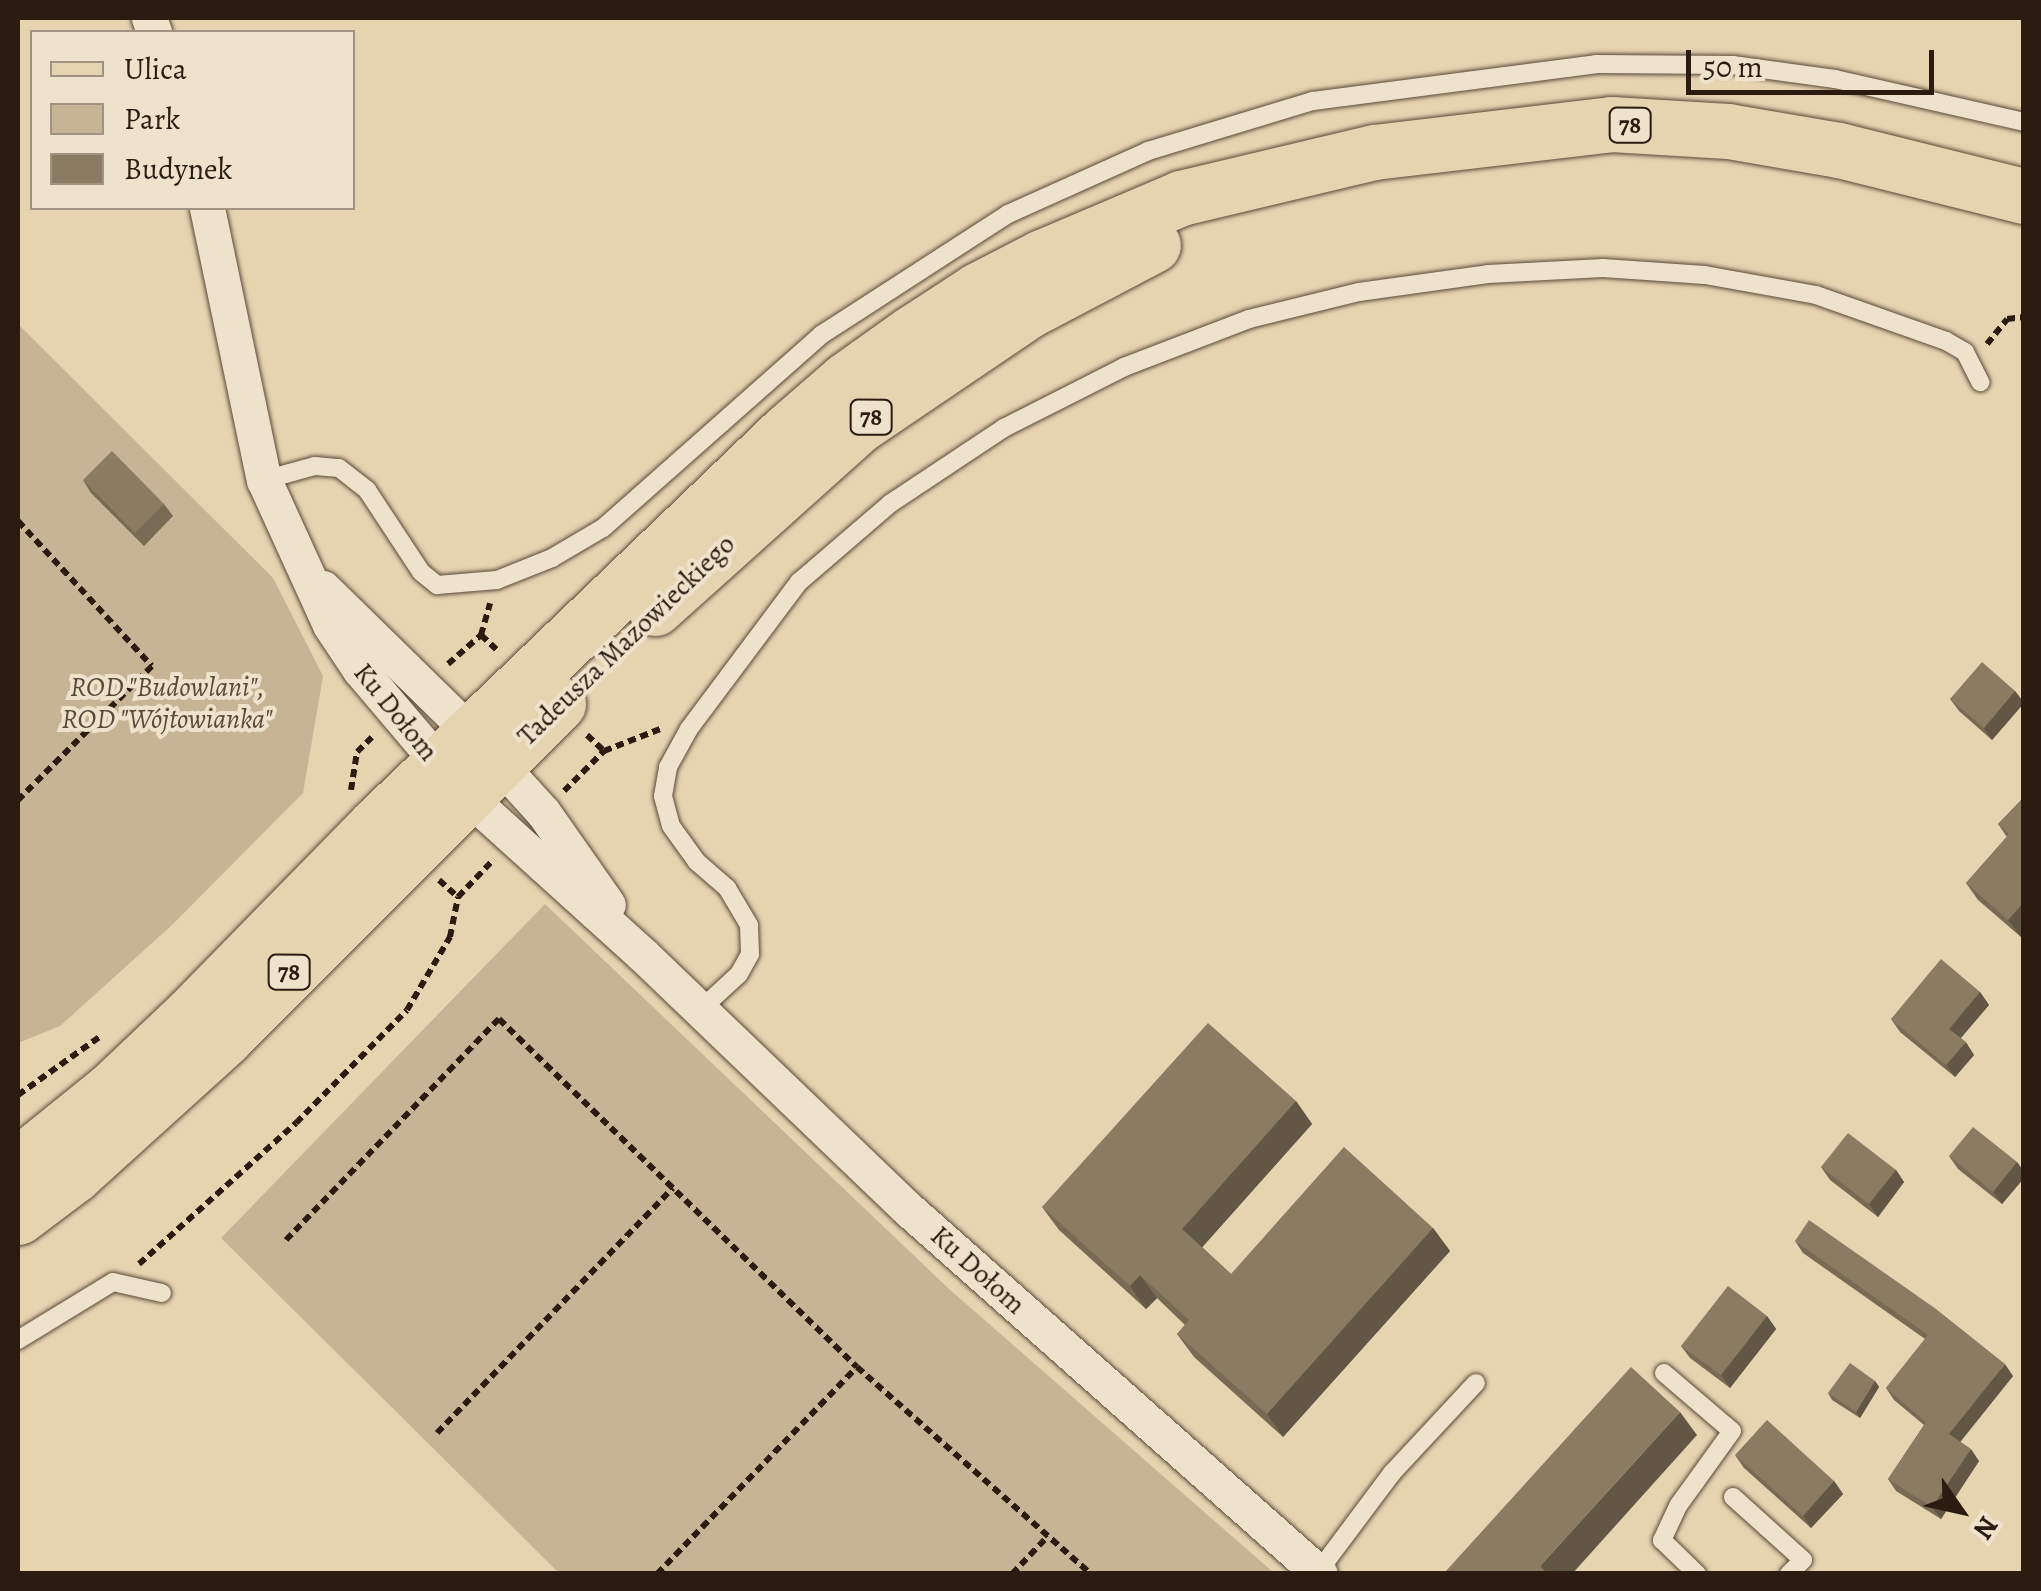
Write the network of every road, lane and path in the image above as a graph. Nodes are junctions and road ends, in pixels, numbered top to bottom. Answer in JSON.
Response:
{"nodes":[{"id":1,"x":2024,"y":122,"type":"edge"},
{"id":2,"x":1945,"y":177,"type":"junction"},
{"id":3,"x":2024,"y":196,"type":"edge"},
{"id":4,"x":2024,"y":206,"type":"edge"},
{"id":5,"x":207,"y":210,"type":"edge"},
{"id":6,"x":2024,"y":317,"type":"edge"},
{"id":7,"x":1965,"y":352,"type":"junction"},
{"id":8,"x":1980,"y":382,"type":"dead end"},
{"id":9,"x":264,"y":480,"type":"junction"},
{"id":10,"x":18,"y":522,"type":"edge"},
{"id":11,"x":304,"y":570,"type":"junction"},
{"id":12,"x":496,"y":580,"type":"junction"},
{"id":13,"x":424,"y":687,"type":"junction"},
{"id":14,"x":396,"y":712,"type":"junction"},
{"id":15,"x":689,"y":730,"type":"junction"},
{"id":16,"x":469,"y":765,"type":"junction"},
{"id":17,"x":352,"y":796,"type":"dead end"},
{"id":18,"x":18,"y":800,"type":"edge"},
{"id":19,"x":542,"y":812,"type":"junction"},
{"id":20,"x":513,"y":839,"type":"junction"},
{"id":21,"x":644,"y":956,"type":"junction"},
{"id":22,"x":699,"y":1011,"type":"junction"},
{"id":23,"x":116,"y":1024,"type":"dead end"},
{"id":24,"x":18,"y":1096,"type":"edge"},
{"id":25,"x":18,"y":1165,"type":"edge"},
{"id":26,"x":673,"y":1188,"type":"junction"},
{"id":27,"x":18,"y":1217,"type":"edge"},
{"id":28,"x":286,"y":1240,"type":"dead end"},
{"id":29,"x":113,"y":1282,"type":"junction"},
{"id":30,"x":162,"y":1294,"type":"dead end"},
{"id":31,"x":18,"y":1340,"type":"edge"},
{"id":32,"x":857,"y":1367,"type":"junction"},
{"id":33,"x":1664,"y":1373,"type":"dead end"},
{"id":34,"x":1476,"y":1383,"type":"dead end"},
{"id":35,"x":438,"y":1433,"type":"dead end"},
{"id":36,"x":1733,"y":1497,"type":"dead end"},
{"id":37,"x":1048,"y":1536,"type":"junction"},
{"id":38,"x":1319,"y":1573,"type":"edge"},
{"id":39,"x":657,"y":1574,"type":"edge"},
{"id":40,"x":1012,"y":1574,"type":"edge"},
{"id":41,"x":1091,"y":1574,"type":"edge"},
{"id":42,"x":1697,"y":1574,"type":"edge"},
{"id":43,"x":1789,"y":1574,"type":"edge"}],
"edges":[{"from":1,"to":12,"type":"lane"},
{"from":2,"to":3,"type":"main road","name":"Tadeusza Mazowieckiego","number":"78"},
{"from":2,"to":4,"type":"main road","name":"Tadeusza Mazowieckiego","number":"78"},
{"from":2,"to":16,"type":"main road","name":"Tadeusza Mazowieckiego","number":"78"},
{"from":5,"to":9,"type":"street","name":"Ku Dołom"},
{"from":6,"to":7,"type":"path"},
{"from":7,"to":8,"type":"lane"},
{"from":7,"to":15,"type":"lane"},
{"from":9,"to":11,"type":"street","name":"Ku Dołom"},
{"from":9,"to":12,"type":"lane"},
{"from":10,"to":18,"type":"path"},
{"from":11,"to":13,"type":"street","name":"Ku Dołom"},
{"from":11,"to":14,"type":"street","name":"Ku Dołom"},
{"from":12,"to":13,"type":"path"},
{"from":13,"to":16,"type":"street","name":"Ku Dołom"},
{"from":14,"to":16,"type":"street","name":"Ku Dołom"},
{"from":14,"to":17,"type":"path"},
{"from":15,"to":19,"type":"path"},
{"from":15,"to":22,"type":"lane"},
{"from":16,"to":19,"type":"street","name":"Ku Dołom"},
{"from":16,"to":20,"type":"street","name":"Ku Dołom"},
{"from":16,"to":25,"type":"main road","name":"Tadeusza Mazowieckiego","number":"78"},
{"from":16,"to":27,"type":"main road","name":"Tadeusza Mazowieckiego","number":"78"},
{"from":19,"to":21,"type":"street","name":"Ku Dołom"},
{"from":20,"to":21,"type":"street","name":"Ku Dołom"},
{"from":20,"to":29,"type":"path"},
{"from":21,"to":22,"type":"street","name":"Ku Dołom"},
{"from":22,"to":38,"type":"street","name":"Ku Dołom"},
{"from":23,"to":24,"type":"path"},
{"from":26,"to":28,"type":"path"},
{"from":26,"to":32,"type":"path"},
{"from":26,"to":35,"type":"path"},
{"from":29,"to":30,"type":"lane"},
{"from":29,"to":31,"type":"lane"},
{"from":32,"to":37,"type":"path"},
{"from":32,"to":39,"type":"path"},
{"from":33,"to":42,"type":"lane"},
{"from":34,"to":38,"type":"lane"},
{"from":36,"to":43,"type":"lane"},
{"from":37,"to":40,"type":"path"},
{"from":37,"to":41,"type":"path"}]}
